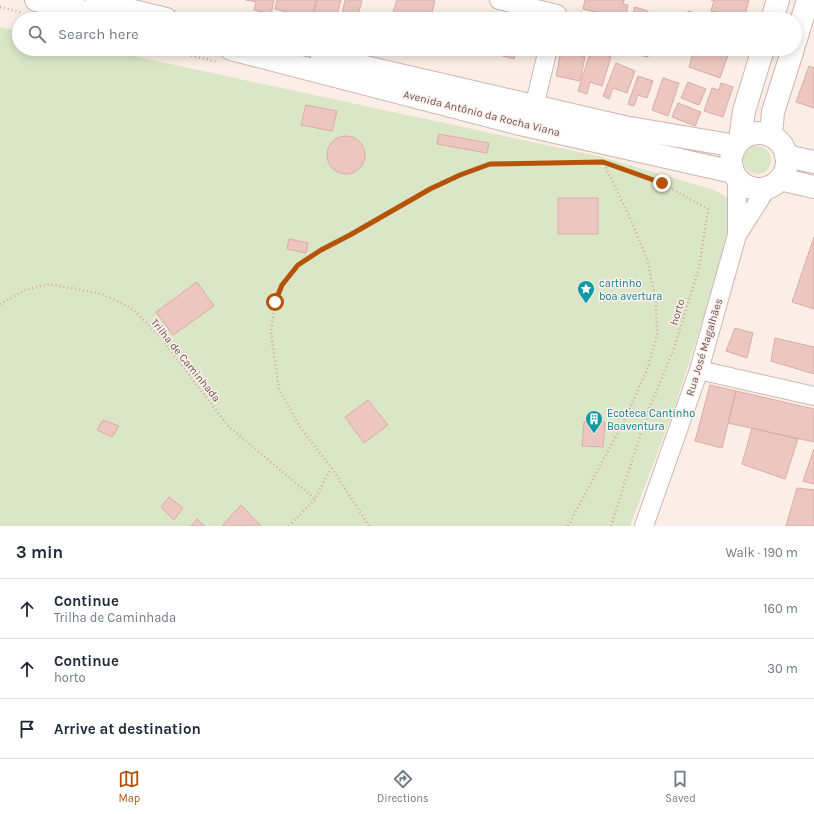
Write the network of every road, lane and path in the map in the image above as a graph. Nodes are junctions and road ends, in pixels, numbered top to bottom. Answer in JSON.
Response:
{"nodes":[{"id":1,"x":36,"y":0,"type":"edge"},
{"id":2,"x":499,"y":0,"type":"edge"},
{"id":3,"x":778,"y":0,"type":"edge"},
{"id":4,"x":808,"y":0,"type":"edge"},
{"id":5,"x":87,"y":5,"type":"edge"},
{"id":6,"x":557,"y":11,"type":"edge"},
{"id":7,"x":101,"y":12,"type":"edge"},
{"id":8,"x":126,"y":12,"type":"edge"},
{"id":9,"x":774,"y":12,"type":"edge"},
{"id":10,"x":802,"y":19,"type":"edge"},
{"id":11,"x":258,"y":56,"type":"edge"},
{"id":12,"x":317,"y":56,"type":"edge"},
{"id":13,"x":546,"y":56,"type":"edge"},
{"id":14,"x":761,"y":56,"type":"edge"},
{"id":15,"x":791,"y":56,"type":"edge"},
{"id":16,"x":534,"y":107,"type":"junction"},
{"id":17,"x":771,"y":136,"type":"junction"},
{"id":18,"x":738,"y":142,"type":"junction"},
{"id":19,"x":786,"y":156,"type":"junction"},
{"id":20,"x":603,"y":162,"type":"junction"},
{"id":21,"x":814,"y":162,"type":"edge"},
{"id":22,"x":735,"y":175,"type":"junction"},
{"id":23,"x":773,"y":184,"type":"junction"},
{"id":24,"x":814,"y":188,"type":"edge"},
{"id":25,"x":737,"y":234,"type":"junction"},
{"id":26,"x":0,"y":304,"type":"edge"},
{"id":27,"x":699,"y":370,"type":"junction"},
{"id":28,"x":814,"y":396,"type":"edge"},
{"id":29,"x":331,"y":468,"type":"junction"},
{"id":30,"x":315,"y":499,"type":"junction"},
{"id":31,"x":289,"y":526,"type":"edge"},
{"id":32,"x":369,"y":526,"type":"edge"},
{"id":33,"x":568,"y":526,"type":"edge"},
{"id":34,"x":610,"y":526,"type":"edge"},
{"id":35,"x":645,"y":526,"type":"edge"}],
"edges":[{"from":1,"to":5,"type":"main road"},
{"from":2,"to":6,"type":"street"},
{"from":3,"to":9,"type":"main road"},
{"from":4,"to":10,"type":"main road"},
{"from":5,"to":7,"type":"main road"},
{"from":5,"to":8,"type":"main road"},
{"from":11,"to":22,"type":"main road","name":"Avenida Antônio da Rocha Viana"},
{"from":12,"to":16,"type":"main road","name":"Avenida Antônio da Rocha Viana"},
{"from":13,"to":16,"type":"street"},
{"from":14,"to":18,"type":"main road"},
{"from":15,"to":17,"type":"main road"},
{"from":16,"to":18,"type":"main road","name":"Avenida Antônio da Rocha Viana"},
{"from":17,"to":18,"type":"main road"},
{"from":17,"to":19,"type":"main road"},
{"from":18,"to":22,"type":"main road"},
{"from":19,"to":21,"type":"main road"},
{"from":19,"to":23,"type":"main road"},
{"from":20,"to":29,"type":"path"},
{"from":20,"to":33,"type":"path"},
{"from":20,"to":34,"type":"path","name":"horto"},
{"from":22,"to":23,"type":"main road"},
{"from":22,"to":25,"type":"street","name":"Rua José Magalhães"},
{"from":23,"to":24,"type":"main road"},
{"from":23,"to":25,"type":"street","name":"Rua José Magalhães"},
{"from":25,"to":27,"type":"street","name":"Rua José Magalhães"},
{"from":26,"to":30,"type":"path","name":"Trilha de Caminhada"},
{"from":27,"to":28,"type":"street"},
{"from":27,"to":35,"type":"street","name":"Rua José Magalhães"},
{"from":29,"to":30,"type":"path"},
{"from":29,"to":32,"type":"path"},
{"from":30,"to":31,"type":"path"}]}
